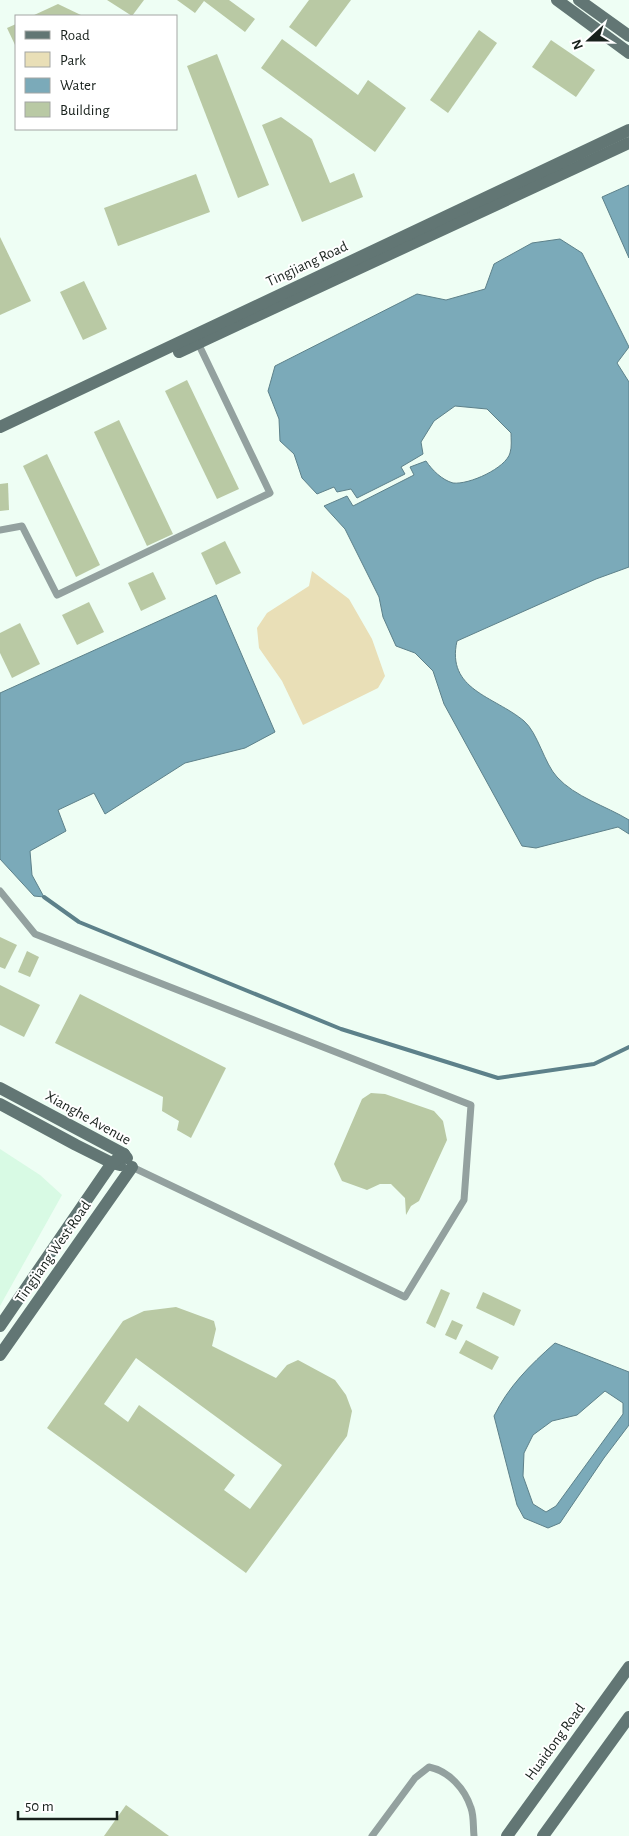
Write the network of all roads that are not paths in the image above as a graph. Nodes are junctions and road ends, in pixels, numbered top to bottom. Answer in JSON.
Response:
{"nodes":[{"id":1,"x":557,"y":0,"type":"edge"},
{"id":2,"x":579,"y":0,"type":"edge"},
{"id":3,"x":629,"y":36,"type":"edge"},
{"id":4,"x":629,"y":53,"type":"edge"},
{"id":5,"x":629,"y":130,"type":"edge"},
{"id":6,"x":629,"y":143,"type":"edge"},
{"id":7,"x":198,"y":343,"type":"junction"},
{"id":8,"x":0,"y":427,"type":"edge"},
{"id":9,"x":0,"y":435,"type":"edge"},
{"id":10,"x":0,"y":530,"type":"edge"},
{"id":11,"x":0,"y":891,"type":"edge"},
{"id":12,"x":0,"y":1088,"type":"edge"},
{"id":13,"x":0,"y":1104,"type":"edge"},
{"id":14,"x":124,"y":1154,"type":"junction"},
{"id":15,"x":112,"y":1163,"type":"junction"},
{"id":16,"x":132,"y":1167,"type":"junction"},
{"id":17,"x":0,"y":1326,"type":"edge"},
{"id":18,"x":0,"y":1355,"type":"edge"},
{"id":19,"x":629,"y":1668,"type":"edge"},
{"id":20,"x":629,"y":1717,"type":"edge"},
{"id":21,"x":372,"y":1836,"type":"edge"},
{"id":22,"x":474,"y":1836,"type":"edge"},
{"id":23,"x":508,"y":1836,"type":"edge"},
{"id":24,"x":543,"y":1836,"type":"edge"}],
"edges":[{"from":1,"to":4,"type":"street"},
{"from":2,"to":3,"type":"street"},
{"from":5,"to":8,"type":"street","name":"Tingjiang Road"},
{"from":6,"to":7,"type":"street","name":"Tingjiang Road"},
{"from":7,"to":9,"type":"street","name":"Tingjiang Road"},
{"from":7,"to":10,"type":"lane"},
{"from":11,"to":16,"type":"lane"},
{"from":12,"to":14,"type":"street","name":"Xianghe Avenue"},
{"from":13,"to":15,"type":"street","name":"Xianghe Avenue"},
{"from":14,"to":15,"type":"street","name":"Tingjiang West Road"},
{"from":14,"to":16,"type":"street","name":"Xianghe Avenue"},
{"from":15,"to":16,"type":"street","name":"Xianghe Avenue"},
{"from":15,"to":17,"type":"street","name":"Tingjiang West Road"},
{"from":16,"to":18,"type":"street","name":"Tingjiang West Road"},
{"from":19,"to":23,"type":"street","name":"Huaidong Road"},
{"from":20,"to":24,"type":"street"},
{"from":21,"to":22,"type":"lane"}]}
